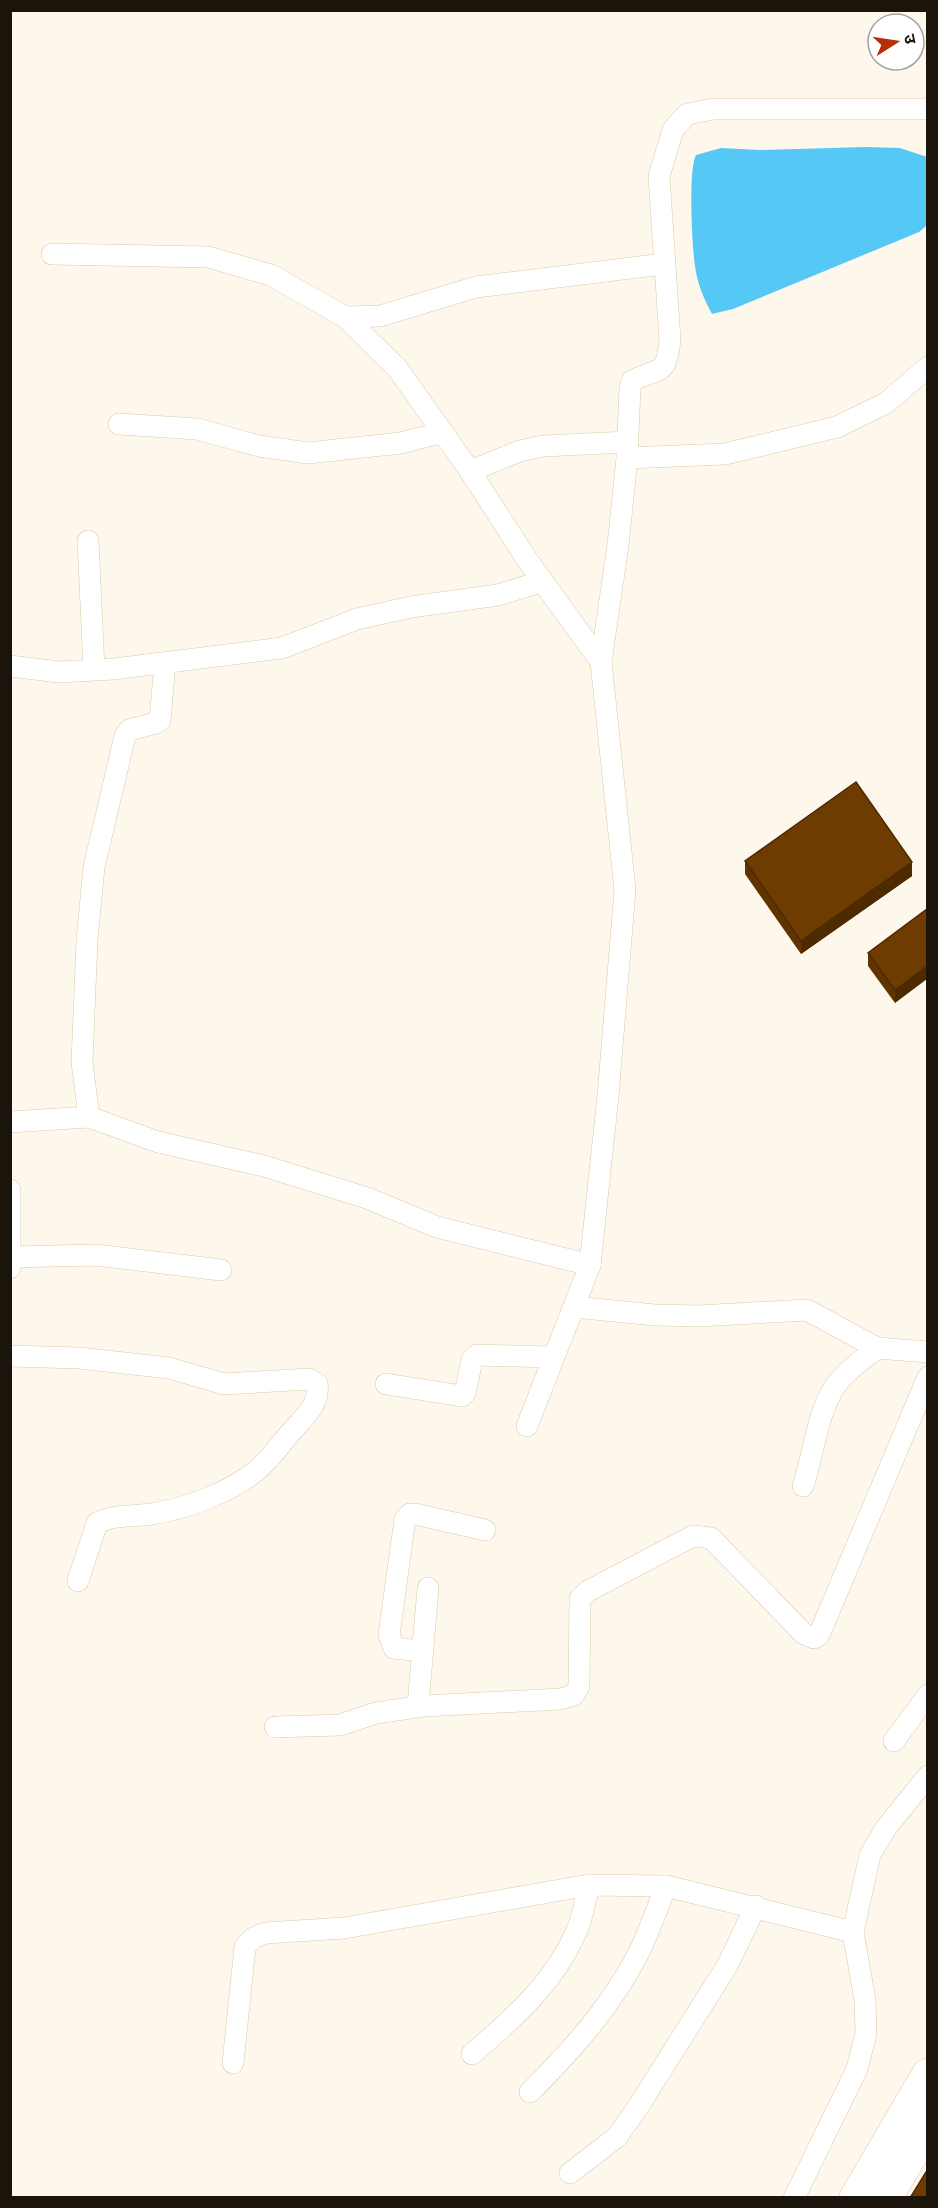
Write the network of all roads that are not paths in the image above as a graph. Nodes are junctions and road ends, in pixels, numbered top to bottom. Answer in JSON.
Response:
{"nodes":[{"id":1,"x":927,"y":109,"type":"edge"},
{"id":2,"x":52,"y":254,"type":"dead end"},
{"id":3,"x":663,"y":264,"type":"junction"},
{"id":4,"x":345,"y":317,"type":"junction"},
{"id":5,"x":927,"y":367,"type":"edge"},
{"id":6,"x":118,"y":424,"type":"dead end"},
{"id":7,"x":443,"y":432,"type":"junction"},
{"id":8,"x":628,"y":450,"type":"junction"},
{"id":9,"x":470,"y":471,"type":"junction"},
{"id":10,"x":88,"y":541,"type":"dead end"},
{"id":11,"x":543,"y":581,"type":"junction"},
{"id":12,"x":601,"y":662,"type":"junction"},
{"id":13,"x":165,"y":663,"type":"junction"},
{"id":14,"x":10,"y":666,"type":"edge"},
{"id":15,"x":94,"y":669,"type":"junction"},
{"id":16,"x":89,"y":1116,"type":"junction"},
{"id":17,"x":10,"y":1122,"type":"edge"},
{"id":18,"x":10,"y":1190,"type":"edge"},
{"id":19,"x":11,"y":1263,"type":"edge"},
{"id":20,"x":590,"y":1265,"type":"junction"},
{"id":21,"x":221,"y":1270,"type":"dead end"},
{"id":22,"x":574,"y":1307,"type":"junction"},
{"id":23,"x":877,"y":1348,"type":"junction"},
{"id":24,"x":927,"y":1352,"type":"edge"},
{"id":25,"x":10,"y":1356,"type":"edge"},
{"id":26,"x":552,"y":1357,"type":"junction"},
{"id":27,"x":927,"y":1377,"type":"edge"},
{"id":28,"x":386,"y":1384,"type":"dead end"},
{"id":29,"x":527,"y":1426,"type":"dead end"},
{"id":30,"x":803,"y":1486,"type":"dead end"},
{"id":31,"x":485,"y":1530,"type":"dead end"},
{"id":32,"x":78,"y":1581,"type":"dead end"},
{"id":33,"x":428,"y":1588,"type":"dead end"},
{"id":34,"x":421,"y":1651,"type":"junction"},
{"id":35,"x":927,"y":1695,"type":"edge"},
{"id":36,"x":418,"y":1706,"type":"junction"},
{"id":37,"x":275,"y":1727,"type":"dead end"},
{"id":38,"x":894,"y":1741,"type":"dead end"},
{"id":39,"x":927,"y":1776,"type":"edge"},
{"id":40,"x":589,"y":1885,"type":"junction"},
{"id":41,"x":666,"y":1886,"type":"junction"},
{"id":42,"x":756,"y":1906,"type":"junction"},
{"id":43,"x":853,"y":1932,"type":"junction"},
{"id":44,"x":472,"y":2054,"type":"dead end"},
{"id":45,"x":233,"y":2064,"type":"dead end"},
{"id":46,"x":927,"y":2075,"type":"edge"},
{"id":47,"x":530,"y":2092,"type":"dead end"},
{"id":48,"x":927,"y":2126,"type":"edge"},
{"id":49,"x":570,"y":2174,"type":"dead end"},
{"id":50,"x":794,"y":2198,"type":"edge"},
{"id":51,"x":856,"y":2198,"type":"edge"},
{"id":52,"x":885,"y":2198,"type":"edge"}],
"edges":[{"from":1,"to":3,"type":"street"},
{"from":2,"to":4,"type":"street"},
{"from":3,"to":4,"type":"street"},
{"from":3,"to":8,"type":"street"},
{"from":4,"to":7,"type":"street"},
{"from":5,"to":8,"type":"street"},
{"from":6,"to":7,"type":"street"},
{"from":7,"to":9,"type":"street"},
{"from":8,"to":9,"type":"street"},
{"from":8,"to":12,"type":"street"},
{"from":9,"to":11,"type":"street"},
{"from":10,"to":15,"type":"street"},
{"from":11,"to":12,"type":"street"},
{"from":11,"to":13,"type":"street"},
{"from":12,"to":20,"type":"street"},
{"from":13,"to":15,"type":"street"},
{"from":13,"to":16,"type":"street"},
{"from":14,"to":15,"type":"street"},
{"from":16,"to":17,"type":"street"},
{"from":16,"to":20,"type":"street"},
{"from":18,"to":19,"type":"street"},
{"from":19,"to":21,"type":"street"},
{"from":20,"to":22,"type":"street"},
{"from":22,"to":23,"type":"street"},
{"from":22,"to":26,"type":"street"},
{"from":23,"to":24,"type":"street"},
{"from":23,"to":30,"type":"street"},
{"from":25,"to":32,"type":"street"},
{"from":26,"to":28,"type":"street"},
{"from":26,"to":29,"type":"street"},
{"from":27,"to":36,"type":"street"},
{"from":31,"to":34,"type":"street"},
{"from":33,"to":34,"type":"street"},
{"from":34,"to":36,"type":"street"},
{"from":35,"to":38,"type":"street"},
{"from":36,"to":37,"type":"street"},
{"from":39,"to":43,"type":"street"},
{"from":40,"to":41,"type":"street"},
{"from":40,"to":44,"type":"street"},
{"from":40,"to":45,"type":"street"},
{"from":41,"to":42,"type":"street"},
{"from":41,"to":47,"type":"street"},
{"from":42,"to":43,"type":"street"},
{"from":42,"to":49,"type":"street"},
{"from":43,"to":50,"type":"street"},
{"from":46,"to":51,"type":"highway"},
{"from":48,"to":52,"type":"highway"}]}
